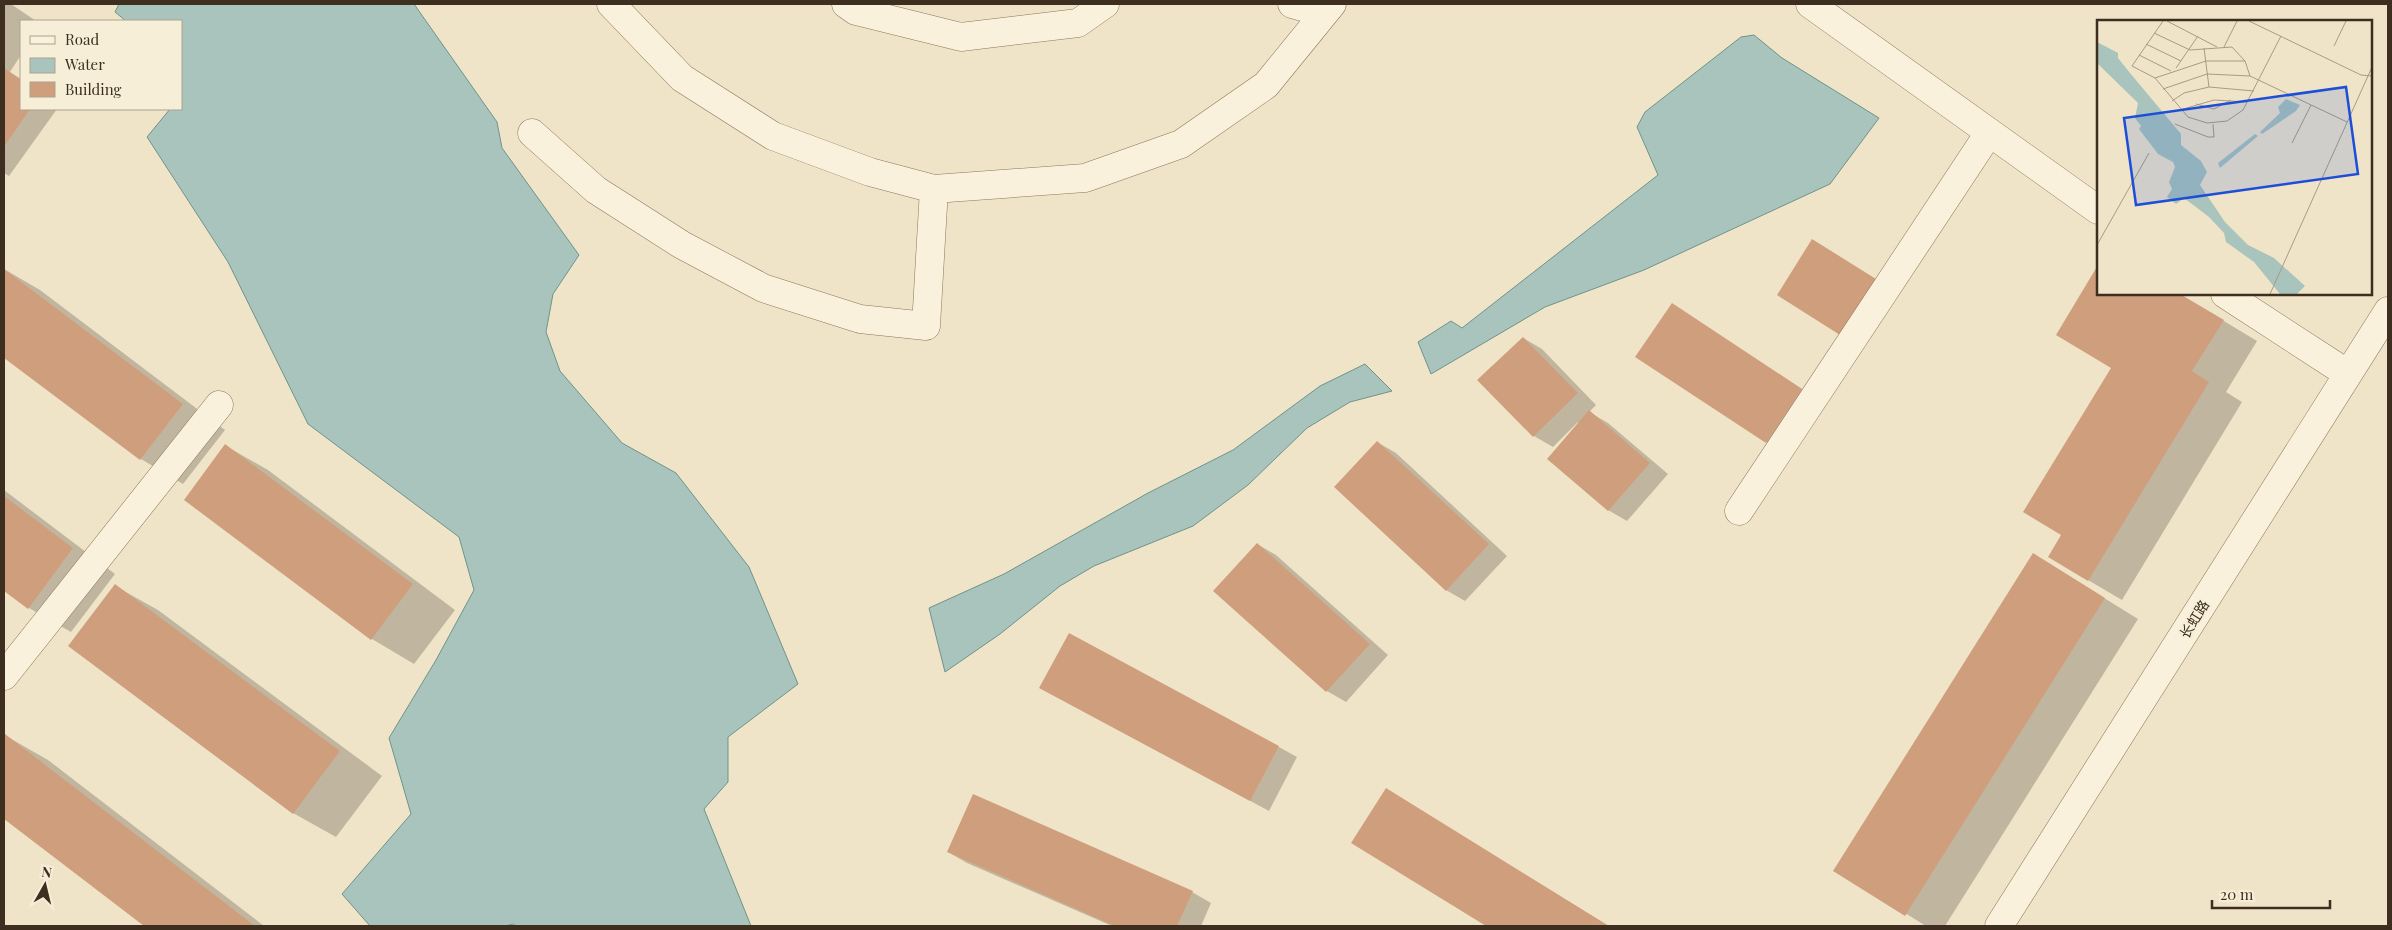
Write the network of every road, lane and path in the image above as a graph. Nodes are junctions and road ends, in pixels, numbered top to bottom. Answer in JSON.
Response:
{"nodes":[{"id":1,"x":611,"y":4,"type":"edge"},
{"id":2,"x":846,"y":4,"type":"edge"},
{"id":3,"x":1105,"y":4,"type":"edge"},
{"id":4,"x":1292,"y":4,"type":"edge"},
{"id":5,"x":1810,"y":4,"type":"edge"},
{"id":6,"x":1328,"y":9,"type":"edge"},
{"id":7,"x":1989,"y":132,"type":"junction"},
{"id":8,"x":532,"y":133,"type":"dead end"},
{"id":9,"x":934,"y":188,"type":"junction"},
{"id":10,"x":2097,"y":209,"type":"edge"},
{"id":11,"x":2227,"y":295,"type":"edge"},
{"id":12,"x":2388,"y":311,"type":"edge"},
{"id":13,"x":2348,"y":374,"type":"junction"},
{"id":14,"x":219,"y":405,"type":"dead end"},
{"id":15,"x":1738,"y":511,"type":"dead end"},
{"id":16,"x":4,"y":676,"type":"edge"},
{"id":17,"x":1999,"y":926,"type":"edge"}],
"edges":[{"from":1,"to":9,"type":"street"},
{"from":2,"to":3,"type":"street"},
{"from":4,"to":6,"type":"street"},
{"from":5,"to":7,"type":"street"},
{"from":6,"to":9,"type":"street"},
{"from":7,"to":10,"type":"street"},
{"from":7,"to":15,"type":"street"},
{"from":8,"to":9,"type":"street"},
{"from":11,"to":13,"type":"street"},
{"from":12,"to":13,"type":"street","name":"长虹路"},
{"from":13,"to":17,"type":"street","name":"长虹路"},
{"from":14,"to":16,"type":"street"}]}
